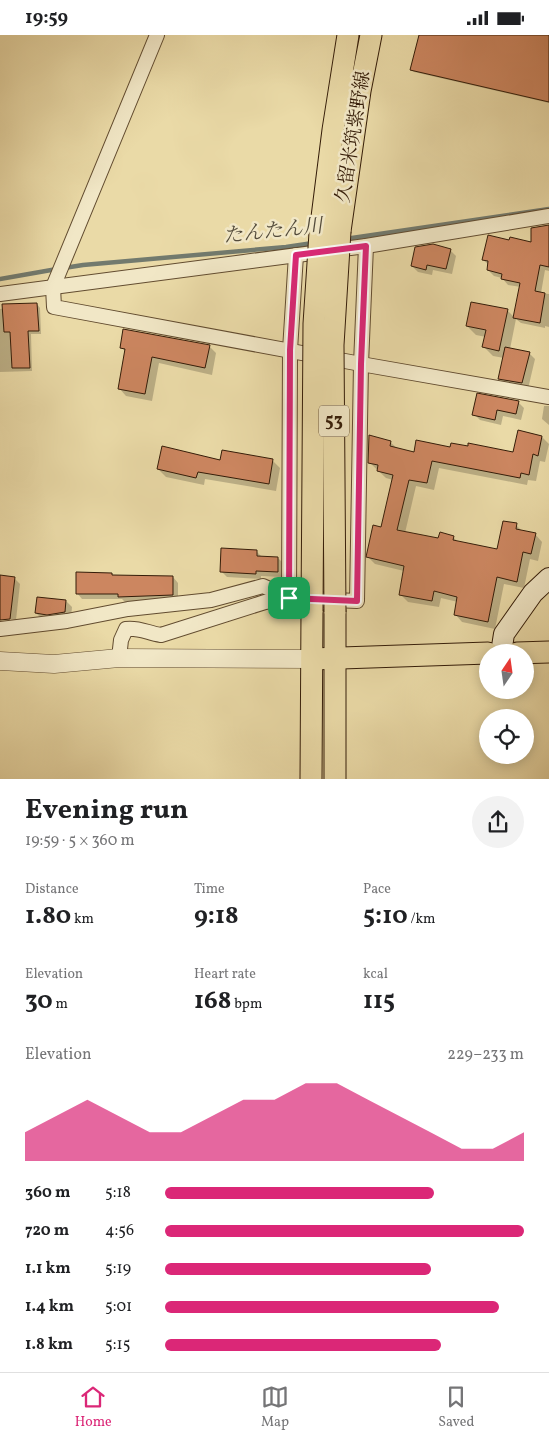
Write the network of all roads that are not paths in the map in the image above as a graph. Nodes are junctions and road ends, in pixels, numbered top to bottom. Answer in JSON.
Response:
{"nodes":[{"id":1,"x":157,"y":35,"type":"edge"},
{"id":2,"x":348,"y":35,"type":"edge"},
{"id":3,"x":371,"y":35,"type":"edge"},
{"id":4,"x":549,"y":216,"type":"edge"},
{"id":5,"x":330,"y":232,"type":"junction"},
{"id":6,"x":366,"y":246,"type":"junction"},
{"id":7,"x":296,"y":255,"type":"junction"},
{"id":8,"x":52,"y":287,"type":"junction"},
{"id":9,"x":0,"y":294,"type":"edge"},
{"id":10,"x":290,"y":350,"type":"junction"},
{"id":11,"x":361,"y":364,"type":"junction"},
{"id":12,"x":549,"y":397,"type":"edge"},
{"id":13,"x":549,"y":578,"type":"edge"},
{"id":14,"x":289,"y":598,"type":"junction"},
{"id":15,"x":0,"y":629,"type":"edge"},
{"id":16,"x":502,"y":644,"type":"edge"},
{"id":17,"x":534,"y":652,"type":"edge"},
{"id":18,"x":549,"y":652,"type":"edge"},
{"id":19,"x":479,"y":653,"type":"edge"},
{"id":20,"x":120,"y":658,"type":"junction"},
{"id":21,"x":312,"y":659,"type":"junction"},
{"id":22,"x":336,"y":659,"type":"junction"},
{"id":23,"x":0,"y":661,"type":"edge"},
{"id":24,"x":311,"y":779,"type":"edge"},
{"id":25,"x":336,"y":779,"type":"edge"}],
"edges":[{"from":1,"to":8,"type":"street"},
{"from":2,"to":5,"type":"main road","name":"久留米筑紫野線","number":"53"},
{"from":3,"to":5,"type":"main road","name":"久留米筑紫野線","number":"53"},
{"from":4,"to":6,"type":"street"},
{"from":5,"to":21,"type":"main road","name":"久留米筑紫野線","number":"53","bridge":true},
{"from":5,"to":22,"type":"main road","name":"久留米筑紫野線","number":"53","bridge":true},
{"from":6,"to":7,"type":"street"},
{"from":6,"to":11,"type":"street"},
{"from":7,"to":8,"type":"street"},
{"from":7,"to":10,"type":"street"},
{"from":8,"to":9,"type":"street"},
{"from":8,"to":10,"type":"street"},
{"from":10,"to":11,"type":"street"},
{"from":10,"to":14,"type":"street"},
{"from":11,"to":12,"type":"street"},
{"from":11,"to":14,"type":"street"},
{"from":13,"to":16,"type":"main road"},
{"from":14,"to":15,"type":"street"},
{"from":14,"to":20,"type":"street"},
{"from":17,"to":18,"type":"main road"},
{"from":19,"to":22,"type":"main road"},
{"from":20,"to":21,"type":"street"},
{"from":20,"to":23,"type":"street"},
{"from":21,"to":22,"type":"main road"},
{"from":21,"to":24,"type":"main road","name":"久留米筑紫野線","number":"53"},
{"from":22,"to":25,"type":"main road","name":"久留米筑紫野線","number":"53"}]}
